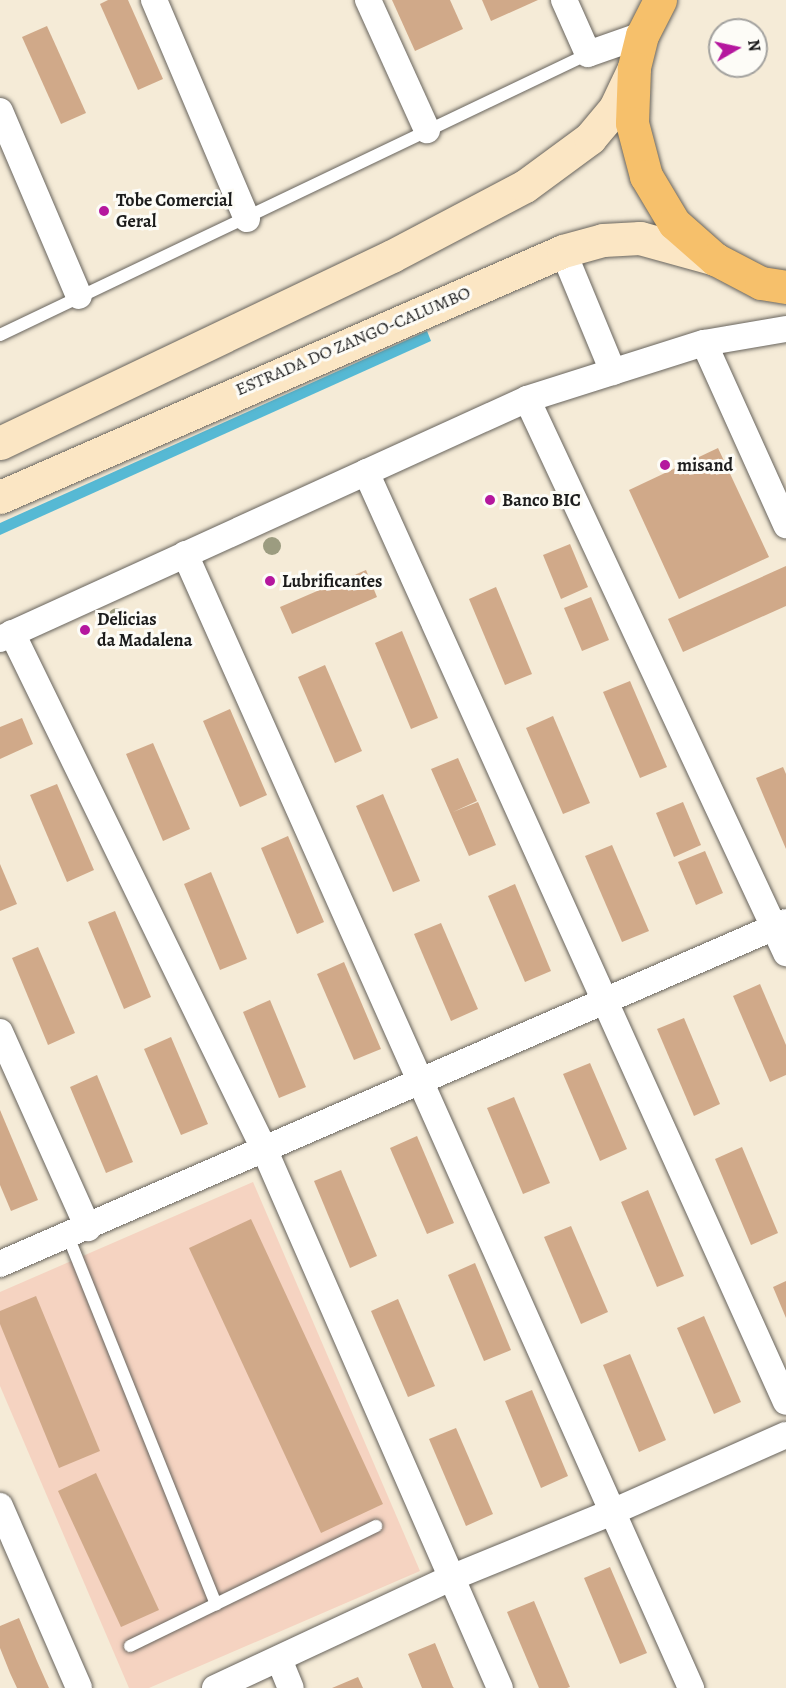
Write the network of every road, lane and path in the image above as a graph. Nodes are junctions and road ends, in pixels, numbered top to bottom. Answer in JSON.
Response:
{"nodes":[{"id":1,"x":154,"y":0,"type":"edge"},
{"id":2,"x":368,"y":0,"type":"edge"},
{"id":3,"x":564,"y":0,"type":"edge"},
{"id":4,"x":660,"y":0,"type":"edge"},
{"id":5,"x":642,"y":35,"type":"junction"},
{"id":6,"x":588,"y":54,"type":"junction"},
{"id":7,"x":634,"y":69,"type":"junction"},
{"id":8,"x":0,"y":111,"type":"edge"},
{"id":9,"x":427,"y":130,"type":"junction"},
{"id":10,"x":247,"y":219,"type":"junction"},
{"id":11,"x":563,"y":250,"type":"junction"},
{"id":12,"x":715,"y":259,"type":"junction"},
{"id":13,"x":778,"y":288,"type":"edge"},
{"id":14,"x":79,"y":296,"type":"junction"},
{"id":15,"x":786,"y":329,"type":"edge"},
{"id":16,"x":0,"y":334,"type":"edge"},
{"id":17,"x":704,"y":343,"type":"junction"},
{"id":18,"x":613,"y":372,"type":"junction"},
{"id":19,"x":527,"y":399,"type":"junction"},
{"id":20,"x":0,"y":443,"type":"edge"},
{"id":21,"x":366,"y":472,"type":"junction"},
{"id":22,"x":0,"y":497,"type":"edge"},
{"id":23,"x":786,"y":525,"type":"edge"},
{"id":24,"x":185,"y":554,"type":"junction"},
{"id":25,"x":6,"y":636,"type":"edge"},
{"id":26,"x":780,"y":924,"type":"edge"},
{"id":27,"x":786,"y":952,"type":"edge"},
{"id":28,"x":605,"y":1001,"type":"junction"},
{"id":29,"x":0,"y":1032,"type":"edge"},
{"id":30,"x":420,"y":1082,"type":"junction"},
{"id":31,"x":265,"y":1151,"type":"junction"},
{"id":32,"x":78,"y":1232,"type":"junction"},
{"id":33,"x":0,"y":1264,"type":"edge"},
{"id":34,"x":786,"y":1402,"type":"edge"},
{"id":35,"x":786,"y":1435,"type":"edge"},
{"id":36,"x":0,"y":1506,"type":"edge"},
{"id":37,"x":612,"y":1512,"type":"junction"},
{"id":38,"x":376,"y":1526,"type":"dead end"},
{"id":39,"x":453,"y":1577,"type":"junction"},
{"id":40,"x":216,"y":1604,"type":"junction"},
{"id":41,"x":130,"y":1646,"type":"dead end"},
{"id":42,"x":279,"y":1659,"type":"junction"},
{"id":43,"x":79,"y":1688,"type":"edge"},
{"id":44,"x":215,"y":1688,"type":"edge"},
{"id":45,"x":291,"y":1688,"type":"edge"},
{"id":46,"x":500,"y":1688,"type":"edge"},
{"id":47,"x":691,"y":1688,"type":"edge"}],
"edges":[{"from":1,"to":10,"type":"street"},
{"from":2,"to":9,"type":"street"},
{"from":3,"to":6,"type":"street"},
{"from":4,"to":5,"type":"main road"},
{"from":5,"to":6,"type":"street"},
{"from":5,"to":7,"type":"main road"},
{"from":6,"to":9,"type":"lane"},
{"from":7,"to":12,"type":"main road"},
{"from":7,"to":20,"type":"main road"},
{"from":8,"to":14,"type":"street"},
{"from":9,"to":10,"type":"lane"},
{"from":10,"to":14,"type":"lane"},
{"from":11,"to":12,"type":"main road","name":"ESTRADA DO ZANGO-CALUMBO"},
{"from":11,"to":18,"type":"street"},
{"from":11,"to":22,"type":"main road","name":"ESTRADA DO ZANGO-CALUMBO"},
{"from":12,"to":13,"type":"main road"},
{"from":14,"to":16,"type":"lane"},
{"from":15,"to":17,"type":"street"},
{"from":17,"to":18,"type":"street"},
{"from":17,"to":23,"type":"street"},
{"from":18,"to":19,"type":"street"},
{"from":19,"to":21,"type":"street"},
{"from":19,"to":26,"type":"street"},
{"from":21,"to":24,"type":"street"},
{"from":21,"to":28,"type":"street"},
{"from":24,"to":25,"type":"street"},
{"from":24,"to":30,"type":"street"},
{"from":25,"to":31,"type":"street"},
{"from":26,"to":27,"type":"street"},
{"from":26,"to":28,"type":"street"},
{"from":28,"to":30,"type":"street"},
{"from":28,"to":34,"type":"street"},
{"from":29,"to":32,"type":"street"},
{"from":30,"to":31,"type":"street"},
{"from":30,"to":37,"type":"street"},
{"from":31,"to":32,"type":"street"},
{"from":31,"to":39,"type":"street"},
{"from":32,"to":33,"type":"street"},
{"from":32,"to":40,"type":"lane"},
{"from":35,"to":37,"type":"street"},
{"from":36,"to":43,"type":"street"},
{"from":37,"to":39,"type":"street"},
{"from":37,"to":47,"type":"street"},
{"from":38,"to":40,"type":"lane"},
{"from":39,"to":42,"type":"street"},
{"from":39,"to":46,"type":"street"},
{"from":40,"to":41,"type":"lane"},
{"from":42,"to":44,"type":"street"},
{"from":42,"to":45,"type":"street"}]}
